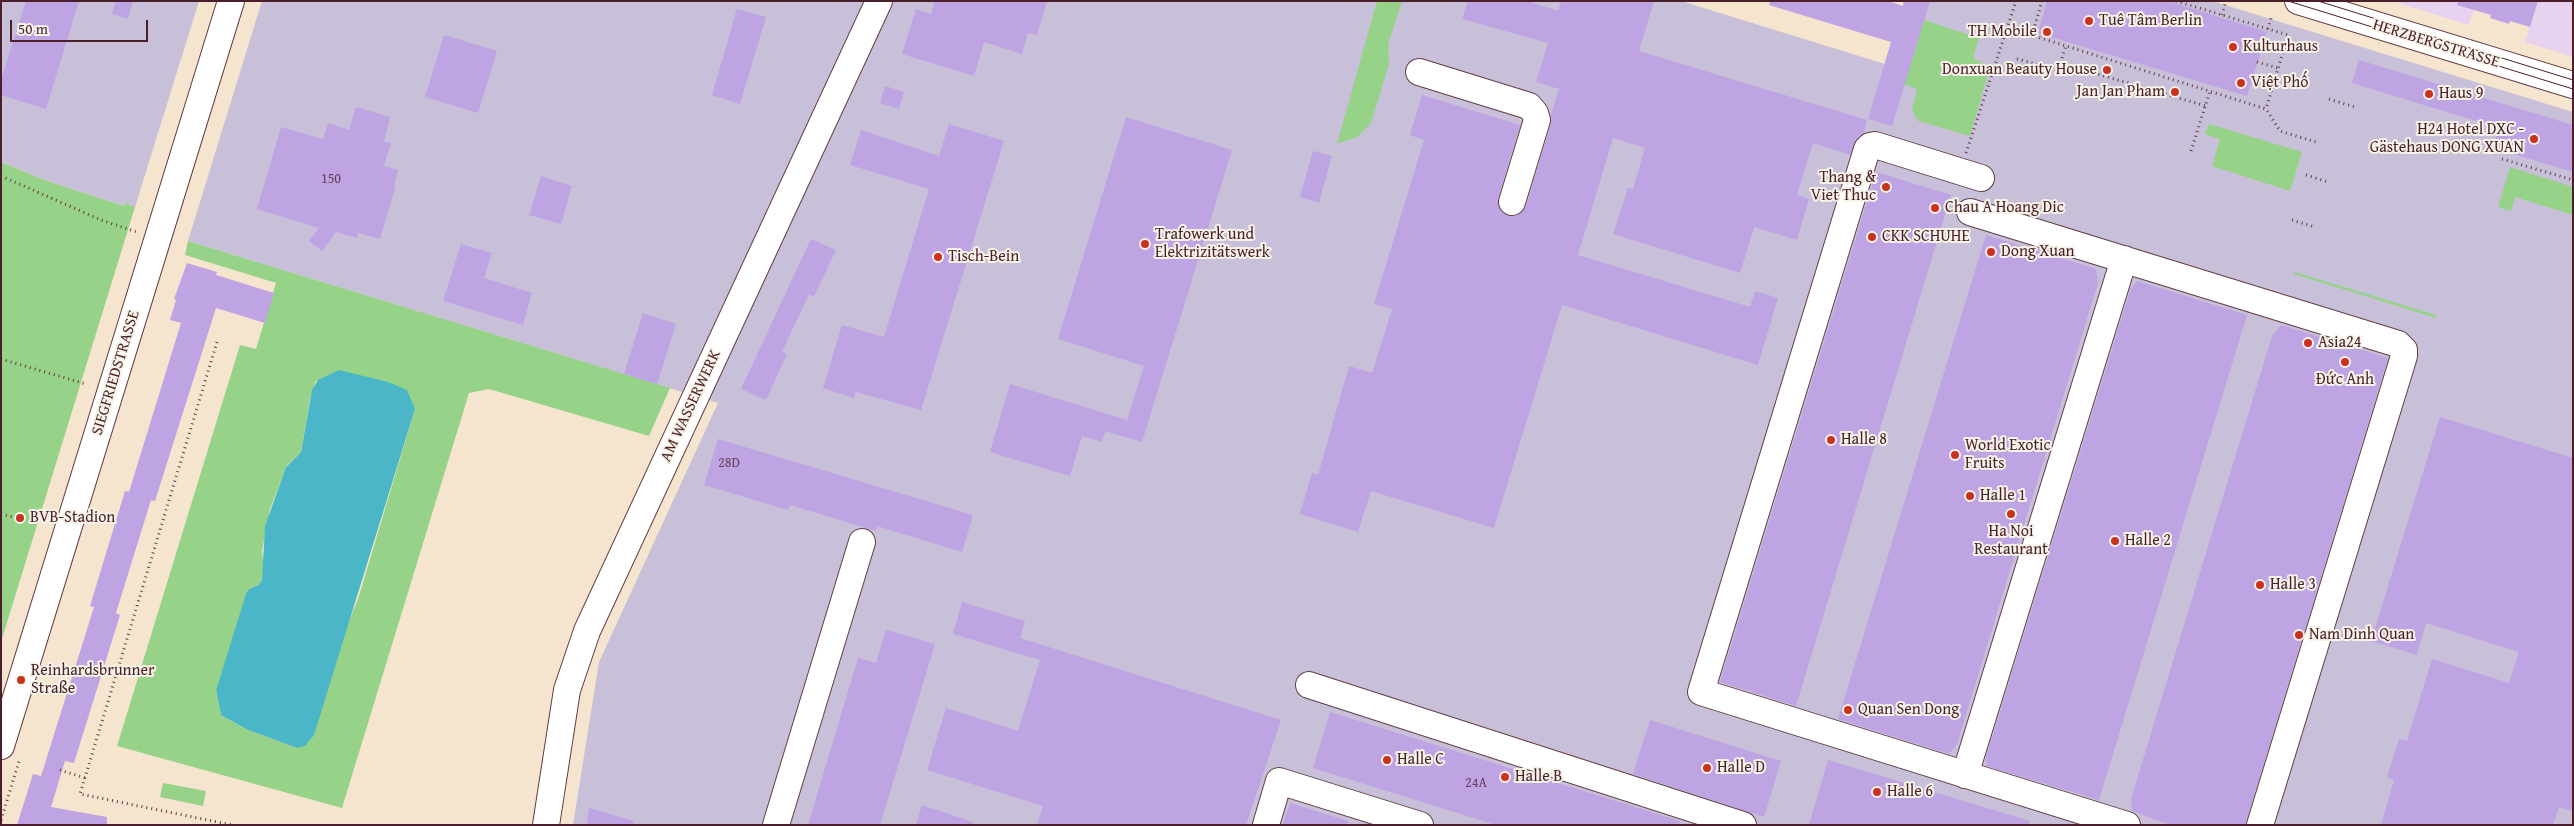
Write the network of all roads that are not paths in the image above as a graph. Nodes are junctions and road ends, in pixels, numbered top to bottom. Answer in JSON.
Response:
{"nodes":[{"id":1,"x":231,"y":1,"type":"edge"},
{"id":2,"x":879,"y":1,"type":"edge"},
{"id":3,"x":2298,"y":1,"type":"edge"},
{"id":4,"x":1419,"y":72,"type":"dead end"},
{"id":5,"x":2573,"y":85,"type":"edge"},
{"id":6,"x":1970,"y":174,"type":"road end"},
{"id":7,"x":1512,"y":202,"type":"dead end"},
{"id":8,"x":1970,"y":212,"type":"dead end"},
{"id":9,"x":2124,"y":259,"type":"junction"},
{"id":10,"x":862,"y":542,"type":"dead end"},
{"id":11,"x":1309,"y":686,"type":"dead end"},
{"id":12,"x":1,"y":746,"type":"edge"},
{"id":13,"x":1965,"y":775,"type":"junction"},
{"id":14,"x":546,"y":825,"type":"edge"},
{"id":15,"x":776,"y":825,"type":"edge"},
{"id":16,"x":1266,"y":825,"type":"edge"},
{"id":17,"x":1420,"y":825,"type":"edge"},
{"id":18,"x":1743,"y":825,"type":"edge"},
{"id":19,"x":2127,"y":825,"type":"edge"},
{"id":20,"x":2260,"y":825,"type":"edge"}],
"edges":[{"from":1,"to":12,"type":"street","name":"SIEGFRIEDSTRASSE"},
{"from":2,"to":14,"type":"street","name":"AM WASSERWERK"},
{"from":3,"to":5,"type":"street","name":"HERZBERGSTRASSE"},
{"from":4,"to":7,"type":"street"},
{"from":6,"to":13,"type":"street"},
{"from":8,"to":9,"type":"street"},
{"from":9,"to":13,"type":"street"},
{"from":9,"to":20,"type":"street"},
{"from":10,"to":15,"type":"street"},
{"from":11,"to":18,"type":"street"},
{"from":13,"to":19,"type":"street"},
{"from":16,"to":17,"type":"street"}]}
